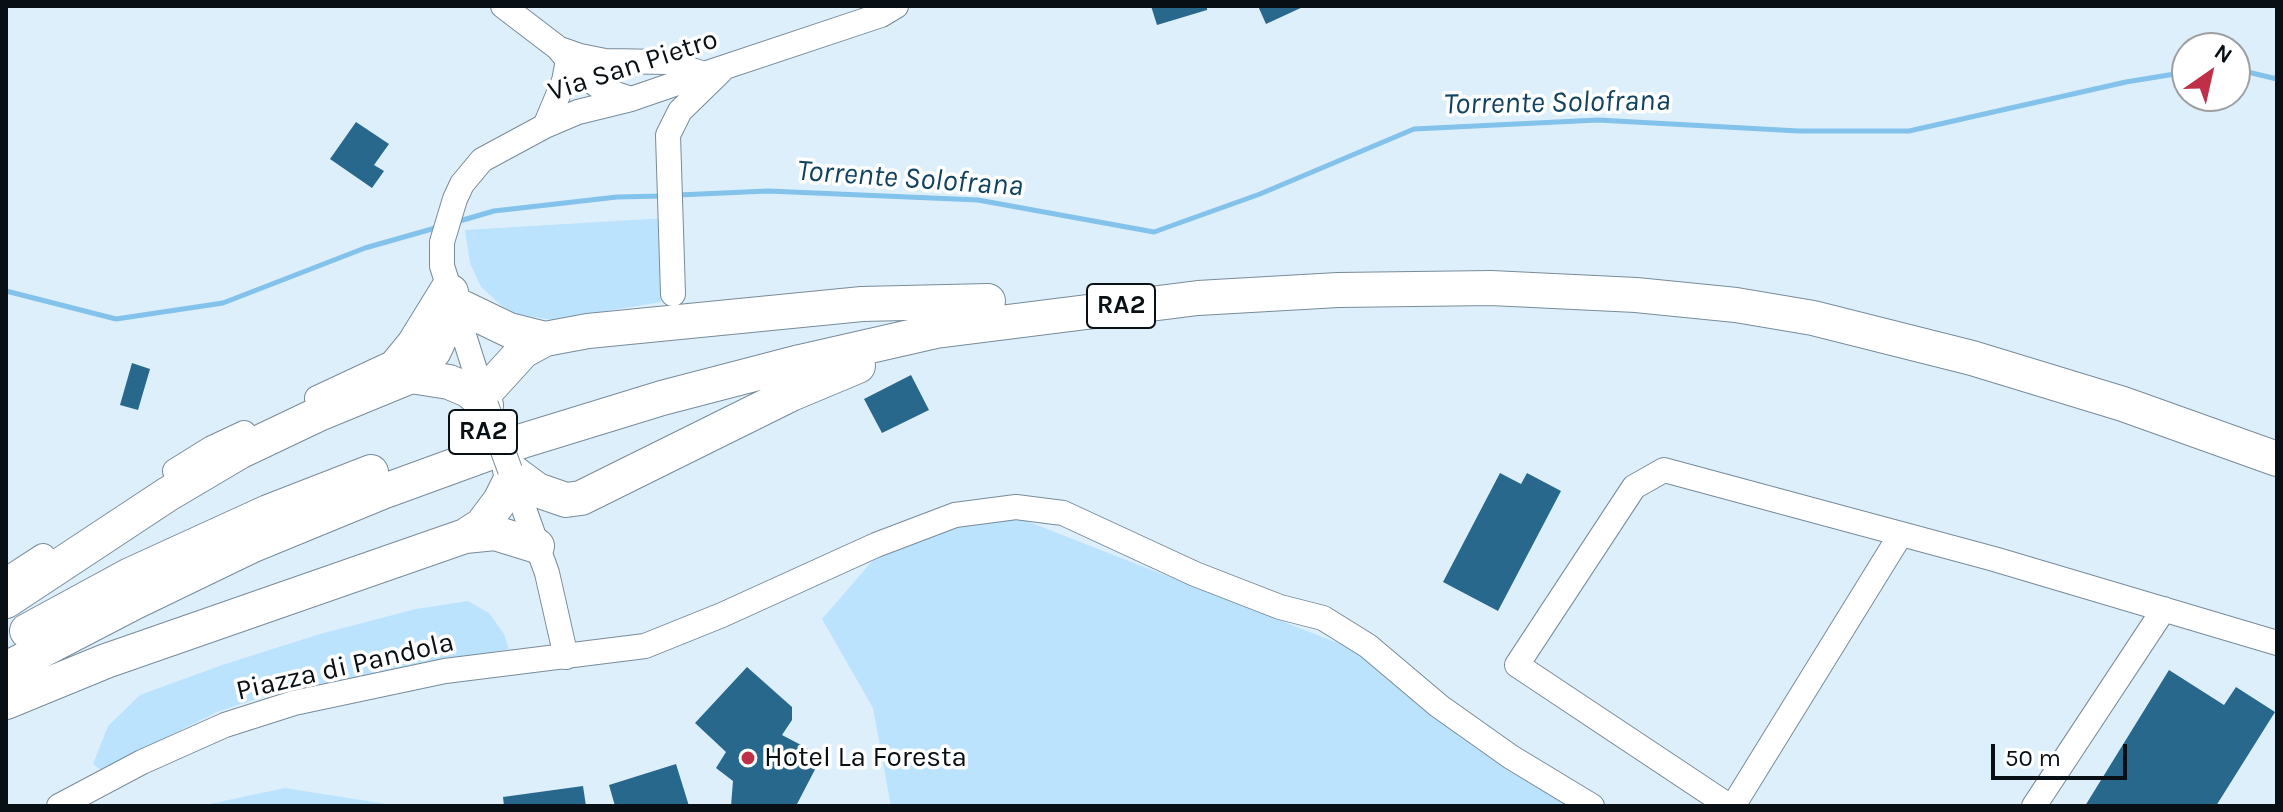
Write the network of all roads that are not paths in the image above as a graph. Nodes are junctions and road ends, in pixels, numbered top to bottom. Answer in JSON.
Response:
{"nodes":[{"id":1,"x":503,"y":6,"type":"edge"},
{"id":2,"x":896,"y":6,"type":"edge"},
{"id":3,"x":563,"y":54,"type":"junction"},
{"id":4,"x":605,"y":61,"type":"junction"},
{"id":5,"x":715,"y":71,"type":"junction"},
{"id":6,"x":631,"y":99,"type":"junction"},
{"id":7,"x":545,"y":126,"type":"junction"},
{"id":8,"x":451,"y":292,"type":"junction"},
{"id":9,"x":673,"y":294,"type":"dead end"},
{"id":10,"x":988,"y":301,"type":"junction"},
{"id":11,"x":1029,"y":318,"type":"junction"},
{"id":12,"x":545,"y":339,"type":"junction"},
{"id":13,"x":411,"y":376,"type":"junction"},
{"id":14,"x":485,"y":400,"type":"junction"},
{"id":15,"x":2277,"y":436,"type":"edge"},
{"id":16,"x":2277,"y":459,"type":"edge"},
{"id":17,"x":511,"y":473,"type":"junction"},
{"id":18,"x":581,"y":498,"type":"junction"},
{"id":19,"x":1901,"y":534,"type":"junction"},
{"id":20,"x":465,"y":536,"type":"junction"},
{"id":21,"x":539,"y":552,"type":"junction"},
{"id":22,"x":6,"y":580,"type":"edge"},
{"id":23,"x":6,"y":601,"type":"edge"},
{"id":24,"x":2164,"y":609,"type":"junction"},
{"id":25,"x":6,"y":643,"type":"edge"},
{"id":26,"x":2277,"y":643,"type":"edge"},
{"id":27,"x":566,"y":657,"type":"junction"},
{"id":28,"x":6,"y":669,"type":"edge"},
{"id":29,"x":6,"y":702,"type":"edge"},
{"id":30,"x":59,"y":806,"type":"edge"},
{"id":31,"x":1592,"y":806,"type":"edge"},
{"id":32,"x":1731,"y":806,"type":"edge"},
{"id":33,"x":2034,"y":806,"type":"edge"}],
"edges":[{"from":1,"to":3,"type":"street"},
{"from":2,"to":5,"type":"street","name":"Via San Pietro"},
{"from":3,"to":4,"type":"street"},
{"from":3,"to":6,"type":"street"},
{"from":3,"to":7,"type":"street"},
{"from":4,"to":5,"type":"street"},
{"from":4,"to":6,"type":"street"},
{"from":5,"to":6,"type":"street","name":"Via San Pietro"},
{"from":5,"to":9,"type":"street"},
{"from":6,"to":7,"type":"street","name":"Via San Pietro"},
{"from":7,"to":8,"type":"street","name":"Via San Pietro"},
{"from":8,"to":12,"type":"highway"},
{"from":8,"to":13,"type":"highway"},
{"from":8,"to":14,"type":"street"},
{"from":8,"to":22,"type":"street"},
{"from":10,"to":12,"type":"highway"},
{"from":10,"to":15,"type":"highway","number":"RA2"},
{"from":10,"to":25,"type":"highway","number":"RA2"},
{"from":11,"to":16,"type":"highway","number":"RA2"},
{"from":11,"to":18,"type":"highway"},
{"from":11,"to":28,"type":"highway","number":"RA2"},
{"from":12,"to":14,"type":"highway"},
{"from":13,"to":14,"type":"highway"},
{"from":13,"to":23,"type":"highway"},
{"from":14,"to":17,"type":"street","bridge":true},
{"from":17,"to":18,"type":"highway"},
{"from":17,"to":20,"type":"highway"},
{"from":17,"to":21,"type":"street"},
{"from":18,"to":21,"type":"highway"},
{"from":19,"to":24,"type":"street"},
{"from":19,"to":32,"type":"street"},
{"from":19,"to":32,"type":"street"},
{"from":20,"to":21,"type":"highway"},
{"from":20,"to":29,"type":"highway"},
{"from":21,"to":27,"type":"street"},
{"from":24,"to":26,"type":"street"},
{"from":24,"to":33,"type":"street"},
{"from":27,"to":30,"type":"street","name":"Piazza di Pandola"},
{"from":27,"to":31,"type":"street","name":"Piazza di Pandola"}]}
